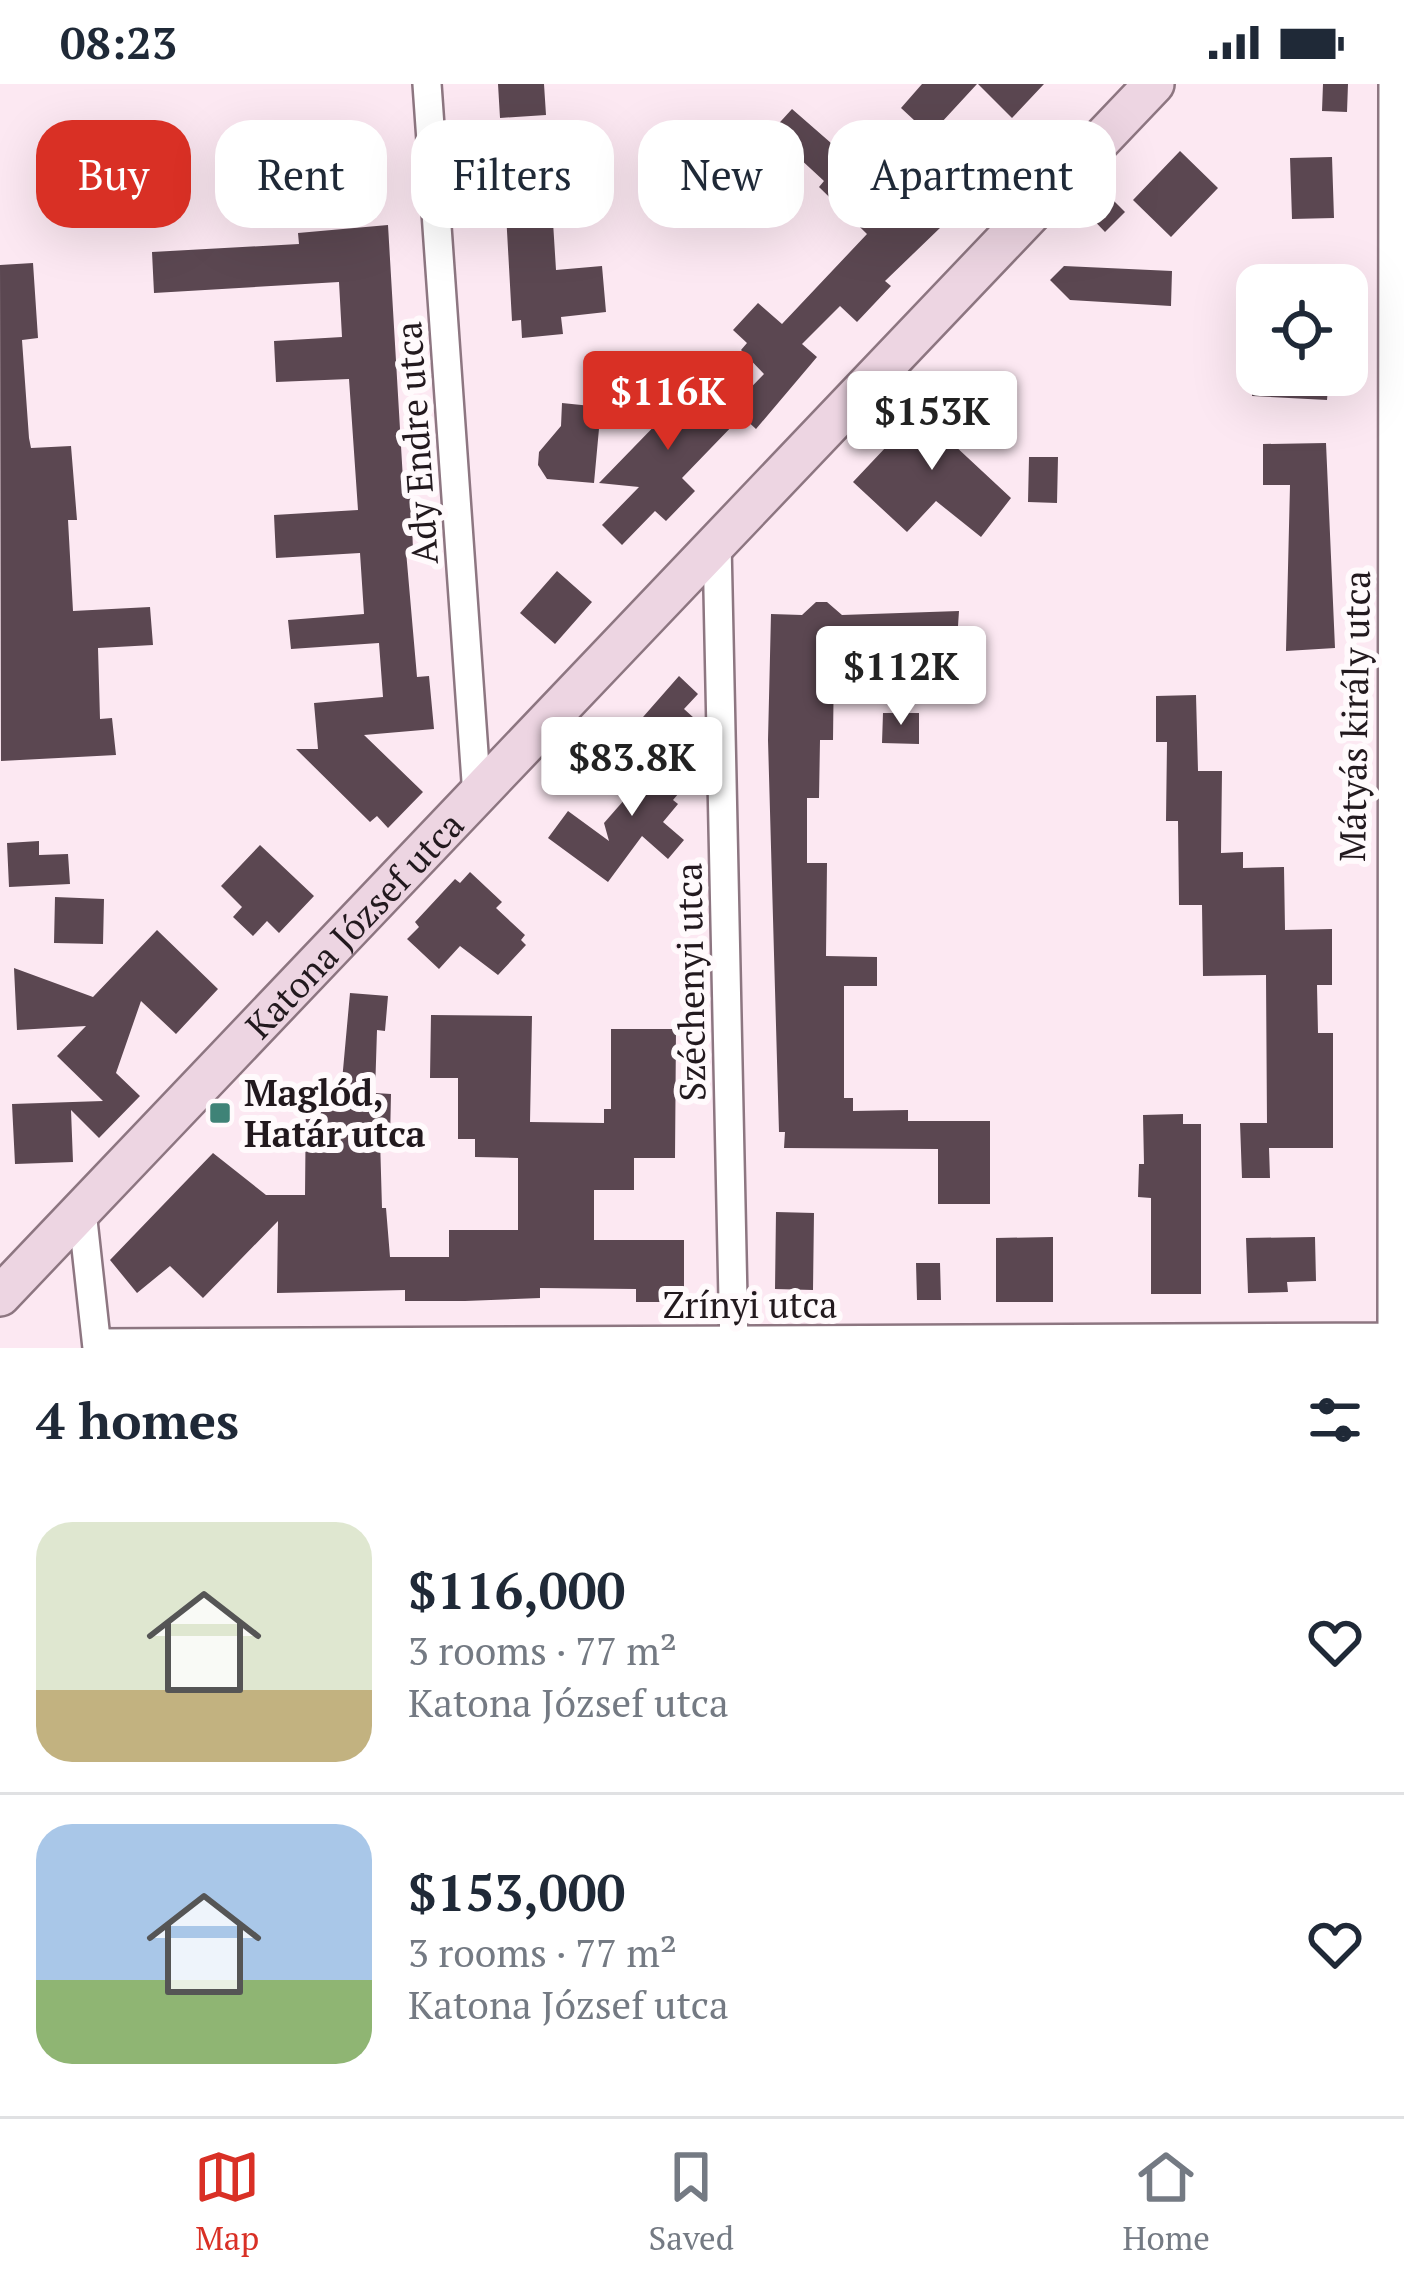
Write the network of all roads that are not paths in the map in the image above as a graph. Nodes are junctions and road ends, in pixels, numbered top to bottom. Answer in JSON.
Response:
{"nodes":[{"id":1,"x":428,"y":84,"type":"edge"},
{"id":2,"x":1154,"y":84,"type":"edge"},
{"id":3,"x":1393,"y":84,"type":"edge"},
{"id":4,"x":718,"y":543,"type":"junction"},
{"id":5,"x":477,"y":796,"type":"junction"},
{"id":6,"x":82,"y":1211,"type":"junction"},
{"id":7,"x":0,"y":1297,"type":"edge"},
{"id":8,"x":1396,"y":1340,"type":"edge"},
{"id":9,"x":734,"y":1344,"type":"edge"},
{"id":10,"x":97,"y":1345,"type":"edge"}],
"edges":[{"from":1,"to":5,"type":"street","name":"Ady Endre utca"},
{"from":2,"to":4,"type":"main road","name":"Katona József utca"},
{"from":3,"to":8,"type":"street","name":"Mátyás király utca"},
{"from":4,"to":5,"type":"main road","name":"Katona József utca"},
{"from":4,"to":9,"type":"street","name":"Széchenyi utca"},
{"from":5,"to":6,"type":"main road","name":"Katona József utca"},
{"from":6,"to":7,"type":"main road","name":"Katona József utca"},
{"from":6,"to":10,"type":"street"},
{"from":8,"to":9,"type":"street","name":"Zrínyi utca"},
{"from":9,"to":10,"type":"street","name":"Zrínyi utca"}]}
